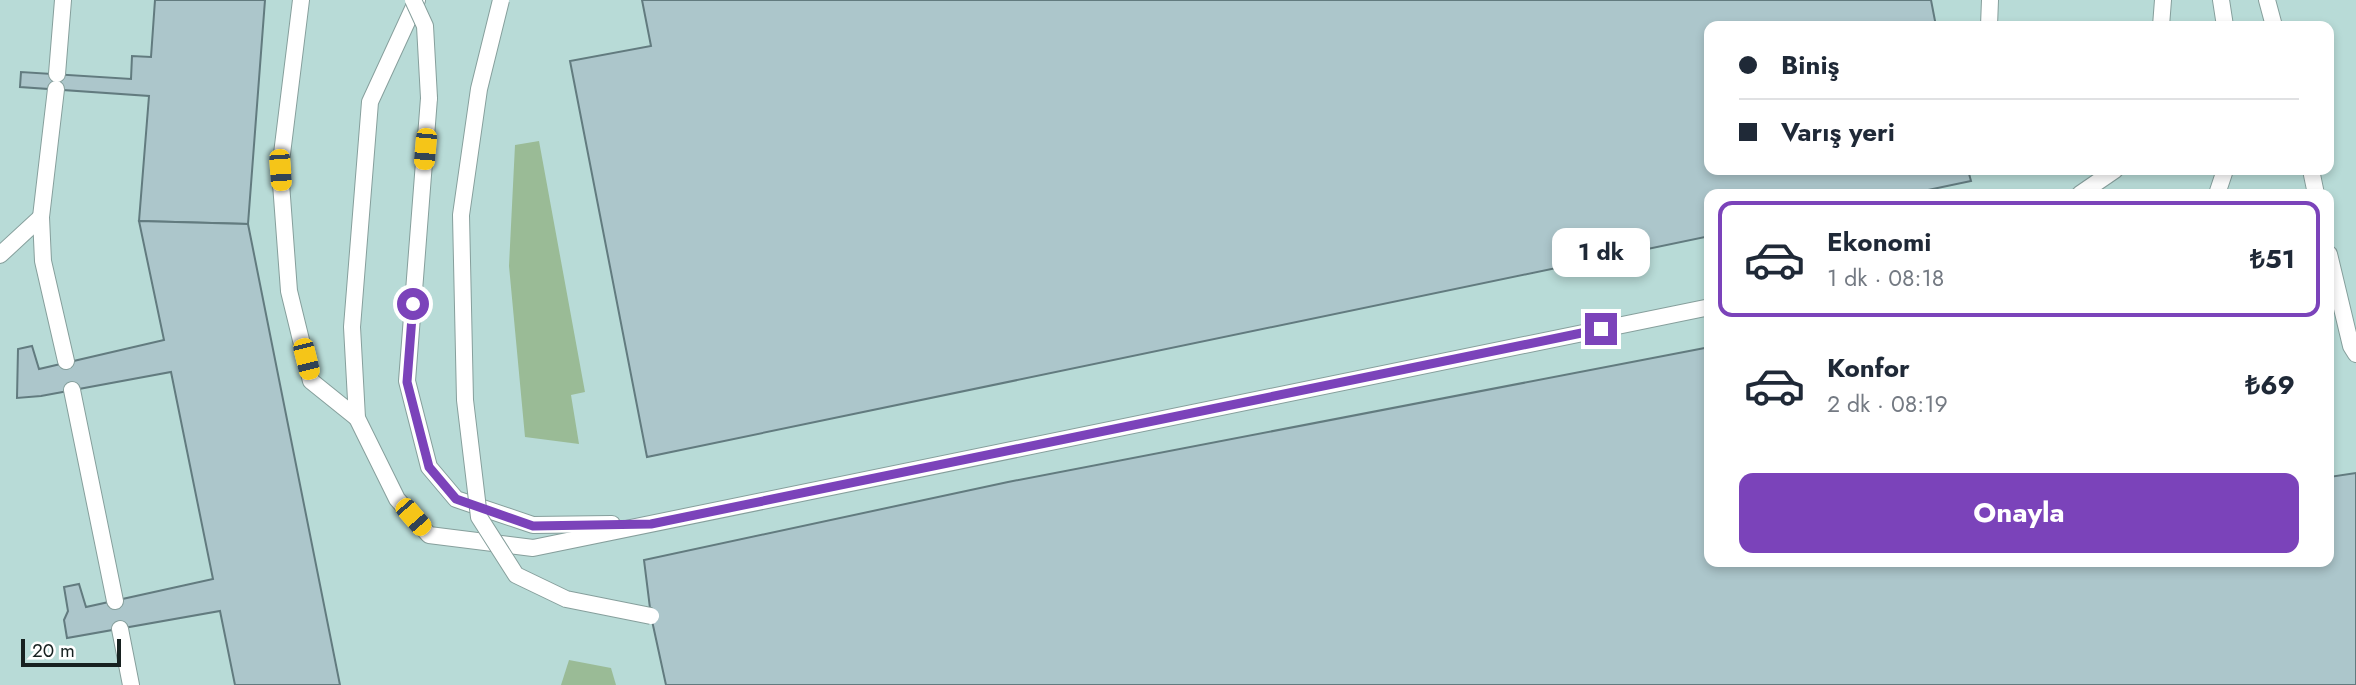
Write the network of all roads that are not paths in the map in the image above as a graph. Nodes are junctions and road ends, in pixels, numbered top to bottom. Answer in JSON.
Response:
{"nodes":[{"id":1,"x":63,"y":0,"type":"edge"},
{"id":2,"x":301,"y":0,"type":"edge"},
{"id":3,"x":415,"y":0,"type":"edge"},
{"id":4,"x":501,"y":0,"type":"edge"},
{"id":5,"x":1990,"y":0,"type":"edge"},
{"id":6,"x":2162,"y":0,"type":"edge"},
{"id":7,"x":2221,"y":0,"type":"edge"},
{"id":8,"x":2267,"y":0,"type":"edge"},
{"id":9,"x":1989,"y":21,"type":"edge"},
{"id":10,"x":2161,"y":21,"type":"edge"},
{"id":11,"x":2224,"y":21,"type":"edge"},
{"id":12,"x":2273,"y":21,"type":"edge"},
{"id":13,"x":2108,"y":175,"type":"edge"},
{"id":14,"x":2087,"y":189,"type":"edge"},
{"id":15,"x":41,"y":217,"type":"junction"},
{"id":16,"x":0,"y":255,"type":"edge"},
{"id":17,"x":2334,"y":275,"type":"edge"},
{"id":18,"x":1704,"y":308,"type":"edge"},
{"id":19,"x":2356,"y":354,"type":"edge"},
{"id":20,"x":66,"y":361,"type":"dead end"},
{"id":21,"x":72,"y":390,"type":"dead end"},
{"id":22,"x":357,"y":418,"type":"junction"},
{"id":23,"x":651,"y":524,"type":"junction"},
{"id":24,"x":115,"y":601,"type":"dead end"},
{"id":25,"x":651,"y":616,"type":"dead end"},
{"id":26,"x":120,"y":629,"type":"dead end"},
{"id":27,"x":131,"y":685,"type":"edge"}],
"edges":[{"from":1,"to":15,"type":"lane"},
{"from":2,"to":22,"type":"lane"},
{"from":3,"to":22,"type":"lane"},
{"from":3,"to":23,"type":"lane","bridge":true},
{"from":4,"to":25,"type":"lane","bridge":true},
{"from":5,"to":9,"type":"lane"},
{"from":6,"to":10,"type":"lane"},
{"from":7,"to":11,"type":"lane"},
{"from":8,"to":12,"type":"lane"},
{"from":13,"to":14,"type":"lane"},
{"from":15,"to":16,"type":"lane"},
{"from":15,"to":20,"type":"lane"},
{"from":17,"to":19,"type":"lane"},
{"from":18,"to":23,"type":"lane"},
{"from":21,"to":24,"type":"lane"},
{"from":22,"to":23,"type":"lane"},
{"from":26,"to":27,"type":"lane"}]}
